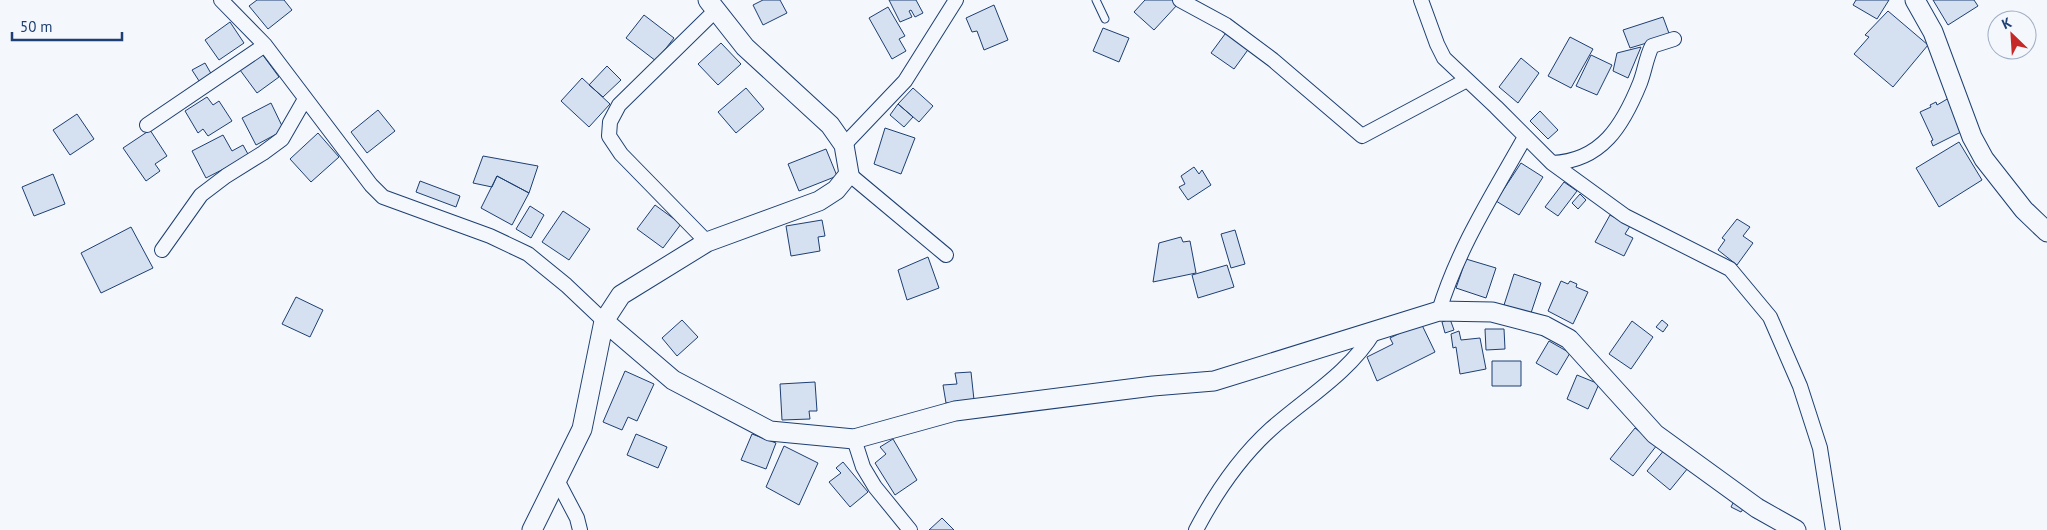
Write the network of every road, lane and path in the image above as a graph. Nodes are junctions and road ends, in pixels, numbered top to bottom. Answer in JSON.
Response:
{"nodes":[{"id":1,"x":221,"y":0,"type":"edge"},
{"id":2,"x":956,"y":0,"type":"edge"},
{"id":3,"x":1096,"y":0,"type":"edge"},
{"id":4,"x":1180,"y":0,"type":"edge"},
{"id":5,"x":1421,"y":0,"type":"edge"},
{"id":6,"x":1915,"y":0,"type":"edge"},
{"id":7,"x":712,"y":5,"type":"edge"},
{"id":8,"x":1105,"y":19,"type":"dead end"},
{"id":9,"x":1674,"y":39,"type":"dead end"},
{"id":10,"x":265,"y":45,"type":"junction"},
{"id":11,"x":1467,"y":80,"type":"junction"},
{"id":12,"x":305,"y":99,"type":"junction"},
{"id":13,"x":147,"y":126,"type":"dead end"},
{"id":14,"x":1525,"y":137,"type":"junction"},
{"id":15,"x":844,"y":145,"type":"junction"},
{"id":16,"x":1552,"y":162,"type":"junction"},
{"id":17,"x":849,"y":174,"type":"junction"},
{"id":18,"x":2047,"y":232,"type":"edge"},
{"id":19,"x":707,"y":242,"type":"junction"},
{"id":20,"x":162,"y":250,"type":"dead end"},
{"id":21,"x":946,"y":256,"type":"dead end"},
{"id":22,"x":1439,"y":312,"type":"junction"},
{"id":23,"x":604,"y":321,"type":"junction"},
{"id":24,"x":1374,"y":332,"type":"junction"},
{"id":25,"x":854,"y":439,"type":"junction"},
{"id":26,"x":557,"y":480,"type":"junction"},
{"id":27,"x":532,"y":530,"type":"edge"},
{"id":28,"x":580,"y":530,"type":"edge"},
{"id":29,"x":910,"y":530,"type":"edge"},
{"id":30,"x":1196,"y":530,"type":"edge"},
{"id":31,"x":1796,"y":530,"type":"edge"},
{"id":32,"x":1833,"y":530,"type":"edge"}],
"edges":[{"from":1,"to":10,"type":"street"},
{"from":2,"to":15,"type":"street"},
{"from":3,"to":8,"type":"lane"},
{"from":4,"to":11,"type":"street"},
{"from":5,"to":11,"type":"street"},
{"from":6,"to":18,"type":"street"},
{"from":7,"to":15,"type":"street"},
{"from":7,"to":19,"type":"street"},
{"from":9,"to":16,"type":"street"},
{"from":10,"to":12,"type":"street"},
{"from":10,"to":13,"type":"street"},
{"from":11,"to":14,"type":"street"},
{"from":12,"to":20,"type":"street"},
{"from":12,"to":23,"type":"street"},
{"from":14,"to":16,"type":"street"},
{"from":14,"to":22,"type":"street"},
{"from":15,"to":17,"type":"street"},
{"from":16,"to":32,"type":"street"},
{"from":17,"to":19,"type":"street"},
{"from":17,"to":21,"type":"street"},
{"from":19,"to":23,"type":"street"},
{"from":22,"to":24,"type":"street"},
{"from":22,"to":31,"type":"street"},
{"from":23,"to":25,"type":"street"},
{"from":23,"to":26,"type":"street"},
{"from":24,"to":25,"type":"street"},
{"from":24,"to":30,"type":"street"},
{"from":25,"to":29,"type":"street"},
{"from":26,"to":27,"type":"street"},
{"from":26,"to":28,"type":"street"}]}
